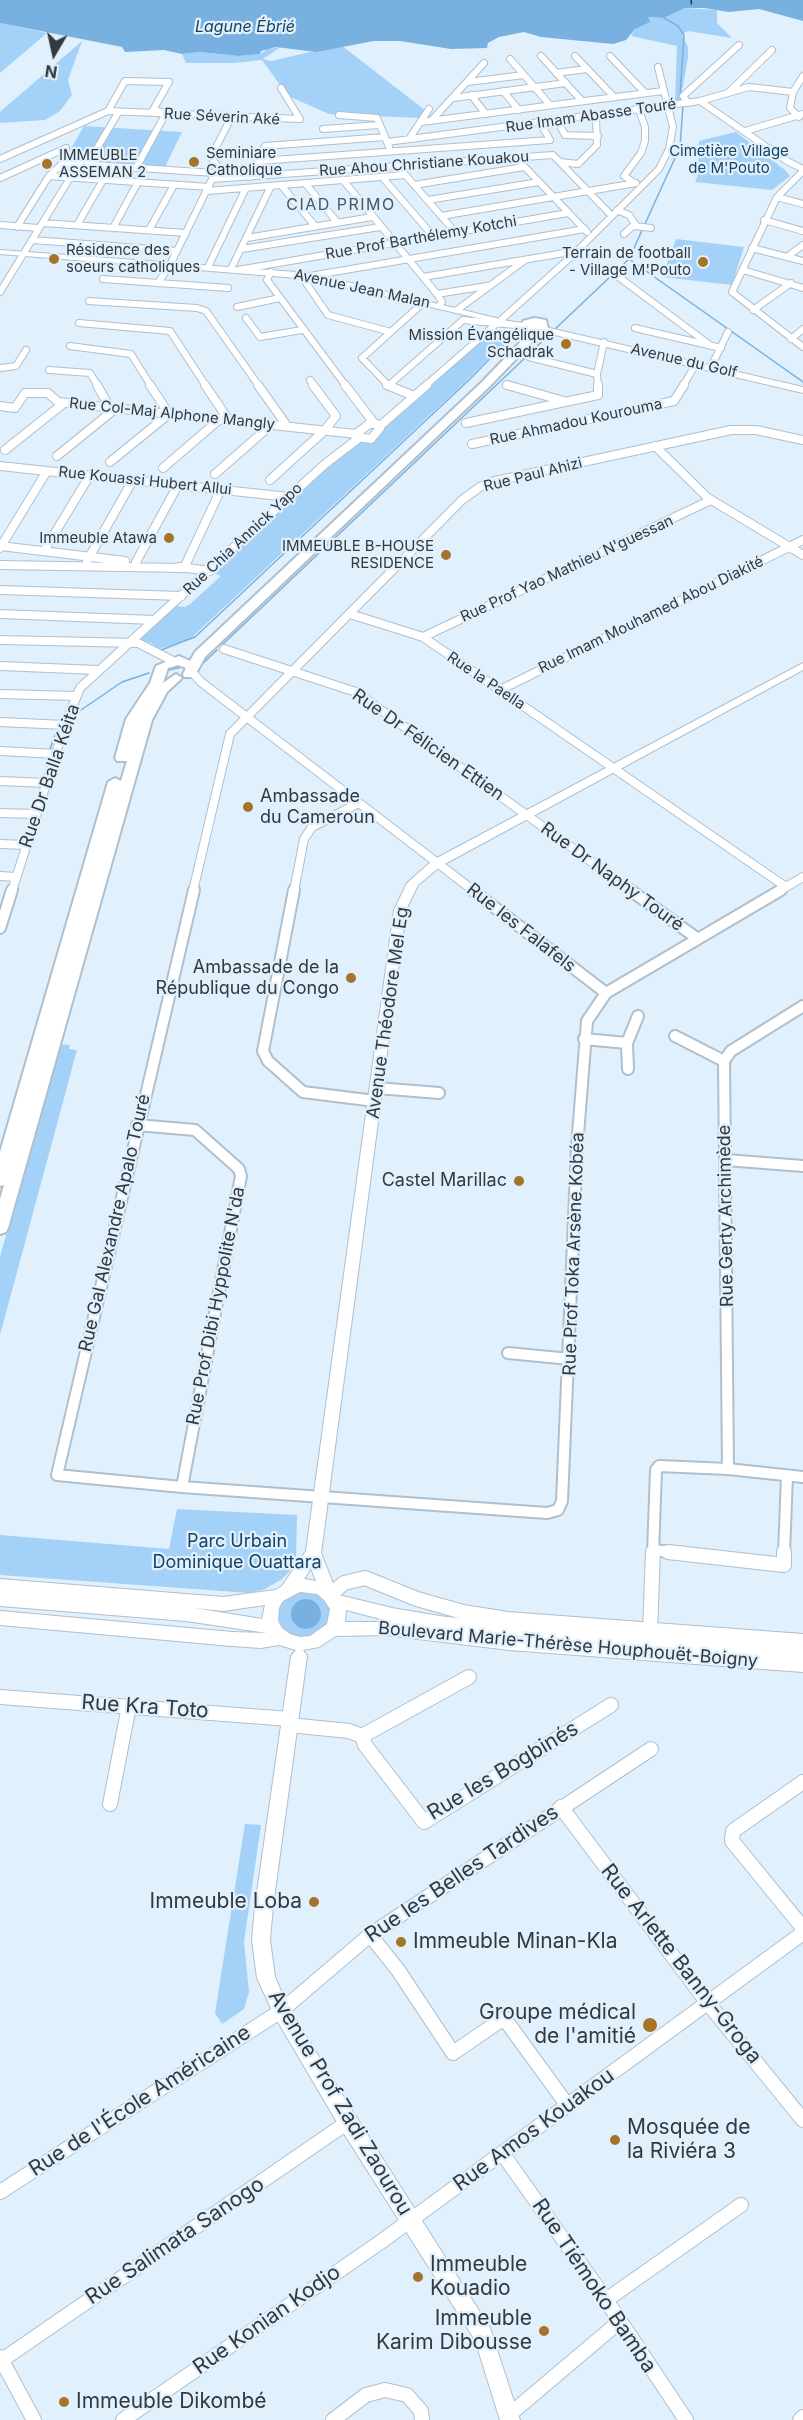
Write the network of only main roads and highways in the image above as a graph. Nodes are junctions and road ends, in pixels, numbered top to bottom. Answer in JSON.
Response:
{"nodes":[{"id":1,"x":0,"y":252,"type":"edge"},
{"id":2,"x":534,"y":327,"type":"junction"},
{"id":3,"x":803,"y":390,"type":"edge"},
{"id":4,"x":803,"y":666,"type":"edge"},
{"id":5,"x":177,"y":669,"type":"junction"},
{"id":6,"x":0,"y":1180,"type":"edge"},
{"id":7,"x":0,"y":1228,"type":"edge"},
{"id":8,"x":314,"y":1553,"type":"junction"},
{"id":9,"x":0,"y":1586,"type":"edge"},
{"id":10,"x":283,"y":1592,"type":"junction"},
{"id":11,"x":331,"y":1596,"type":"junction"},
{"id":12,"x":0,"y":1599,"type":"edge"},
{"id":13,"x":248,"y":1623,"type":"junction"},
{"id":14,"x":333,"y":1629,"type":"junction"},
{"id":15,"x":280,"y":1635,"type":"junction"},
{"id":16,"x":313,"y":1642,"type":"junction"},
{"id":17,"x":803,"y":1651,"type":"edge"},
{"id":18,"x":299,"y":1656,"type":"junction"},
{"id":19,"x":803,"y":1665,"type":"edge"},
{"id":20,"x":510,"y":2417,"type":"edge"}],
"edges":[{"from":1,"to":2,"type":"main road","name":"Avenue Jean Malan"},
{"from":2,"to":3,"type":"main road","name":"Avenue du Golf"},
{"from":2,"to":5,"type":"highway"},
{"from":4,"to":8,"type":"main road","name":"Avenue Théodore Mel Eg"},
{"from":5,"to":6,"type":"highway"},
{"from":5,"to":7,"type":"highway"},
{"from":8,"to":10,"type":"main road"},
{"from":8,"to":11,"type":"main road"},
{"from":9,"to":10,"type":"main road"},
{"from":10,"to":11,"type":"main road"},
{"from":10,"to":15,"type":"main road"},
{"from":11,"to":14,"type":"main road"},
{"from":11,"to":17,"type":"main road","name":"Boulevard Marie-Thérèse Houphouët-Boigny"},
{"from":12,"to":13,"type":"main road"},
{"from":13,"to":15,"type":"main road"},
{"from":13,"to":15,"type":"main road"},
{"from":14,"to":16,"type":"main road"},
{"from":14,"to":19,"type":"main road","name":"Boulevard Marie-Thérèse Houphouët-Boigny"},
{"from":15,"to":16,"type":"main road"},
{"from":15,"to":18,"type":"main road"},
{"from":16,"to":18,"type":"main road"},
{"from":18,"to":20,"type":"main road","name":"Avenue Prof Zadi Zaourou"}]}
